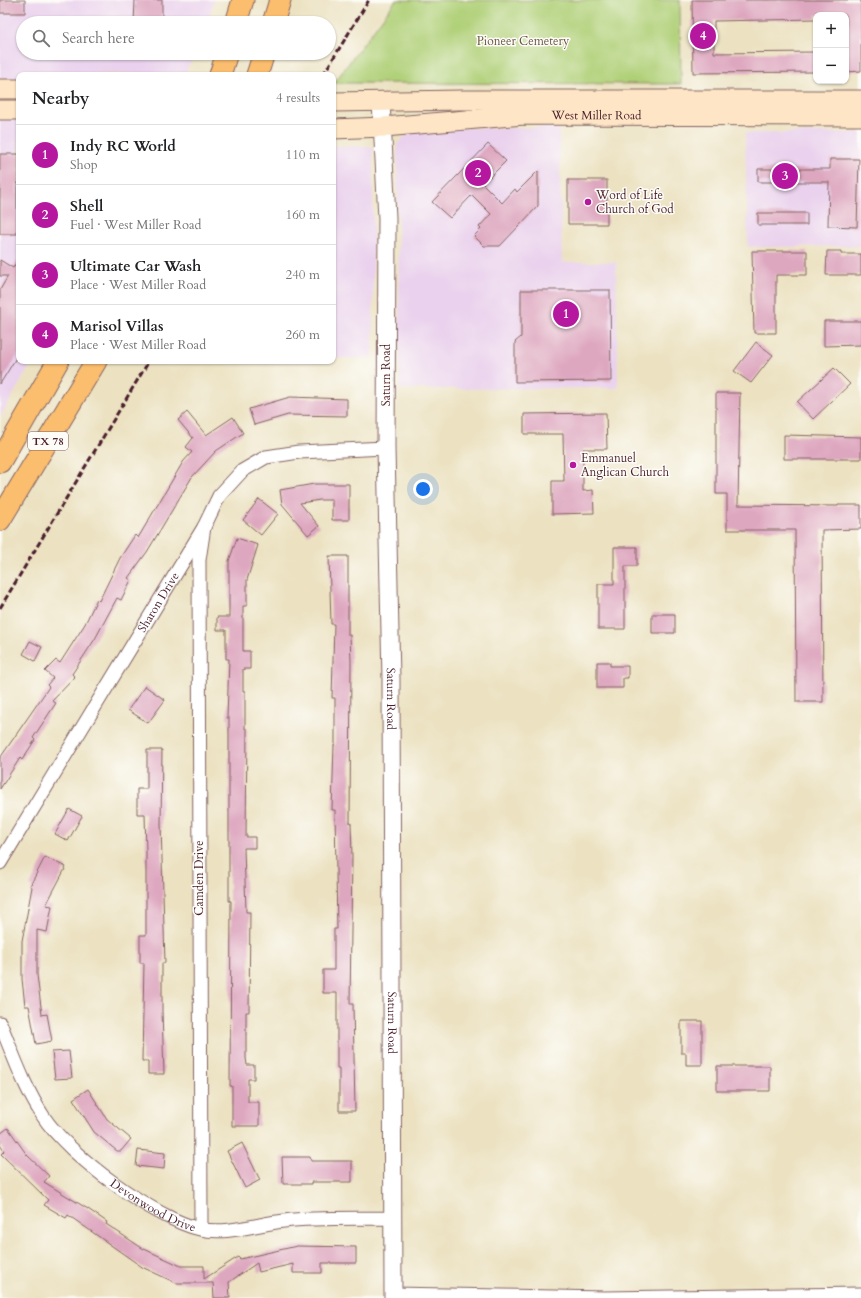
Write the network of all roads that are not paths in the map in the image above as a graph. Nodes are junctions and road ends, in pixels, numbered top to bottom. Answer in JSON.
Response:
{"nodes":[{"id":1,"x":243,"y":0,"type":"edge"},
{"id":2,"x":280,"y":0,"type":"edge"},
{"id":3,"x":238,"y":16,"type":"edge"},
{"id":4,"x":275,"y":16,"type":"edge"},
{"id":5,"x":225,"y":60,"type":"edge"},
{"id":6,"x":262,"y":60,"type":"edge"},
{"id":7,"x":221,"y":72,"type":"edge"},
{"id":8,"x":258,"y":72,"type":"edge"},
{"id":9,"x":0,"y":89,"type":"edge"},
{"id":10,"x":16,"y":89,"type":"edge"},
{"id":11,"x":861,"y":100,"type":"edge"},
{"id":12,"x":381,"y":101,"type":"junction"},
{"id":13,"x":336,"y":102,"type":"edge"},
{"id":14,"x":0,"y":110,"type":"edge"},
{"id":15,"x":16,"y":110,"type":"edge"},
{"id":16,"x":861,"y":116,"type":"edge"},
{"id":17,"x":384,"y":127,"type":"junction"},
{"id":18,"x":336,"y":129,"type":"edge"},
{"id":19,"x":56,"y":364,"type":"edge"},
{"id":20,"x":94,"y":364,"type":"edge"},
{"id":21,"x":386,"y":448,"type":"junction"},
{"id":22,"x":0,"y":462,"type":"edge"},
{"id":23,"x":0,"y":520,"type":"edge"},
{"id":24,"x":204,"y":527,"type":"junction"},
{"id":25,"x":0,"y":863,"type":"edge"},
{"id":26,"x":0,"y":1023,"type":"edge"},
{"id":27,"x":393,"y":1218,"type":"junction"},
{"id":28,"x":201,"y":1229,"type":"junction"},
{"id":29,"x":861,"y":1294,"type":"edge"},
{"id":30,"x":393,"y":1296,"type":"edge"}],
"edges":[{"from":1,"to":3,"type":"main road"},
{"from":2,"to":4,"type":"main road"},
{"from":5,"to":7,"type":"main road"},
{"from":6,"to":8,"type":"main road"},
{"from":9,"to":10,"type":"main road"},
{"from":11,"to":12,"type":"main road","name":"West Miller Road"},
{"from":12,"to":13,"type":"main road","name":"West Miller Road"},
{"from":12,"to":17,"type":"street","name":"Saturn Road"},
{"from":14,"to":15,"type":"main road"},
{"from":16,"to":17,"type":"main road","name":"West Miller Road"},
{"from":17,"to":18,"type":"main road","name":"West Miller Road"},
{"from":17,"to":21,"type":"street","name":"Saturn Road"},
{"from":19,"to":22,"type":"main road","number":"TX 78"},
{"from":20,"to":23,"type":"main road","number":"TX 78"},
{"from":21,"to":24,"type":"street","name":"Sharon Drive"},
{"from":21,"to":27,"type":"street","name":"Saturn Road"},
{"from":24,"to":25,"type":"street","name":"Sharon Drive"},
{"from":24,"to":28,"type":"street","name":"Camden Drive"},
{"from":26,"to":28,"type":"street","name":"Devonwood Drive"},
{"from":27,"to":28,"type":"street","name":"Devonwood Drive"},
{"from":27,"to":30,"type":"street","name":"Saturn Road"},
{"from":29,"to":30,"type":"street"}]}
